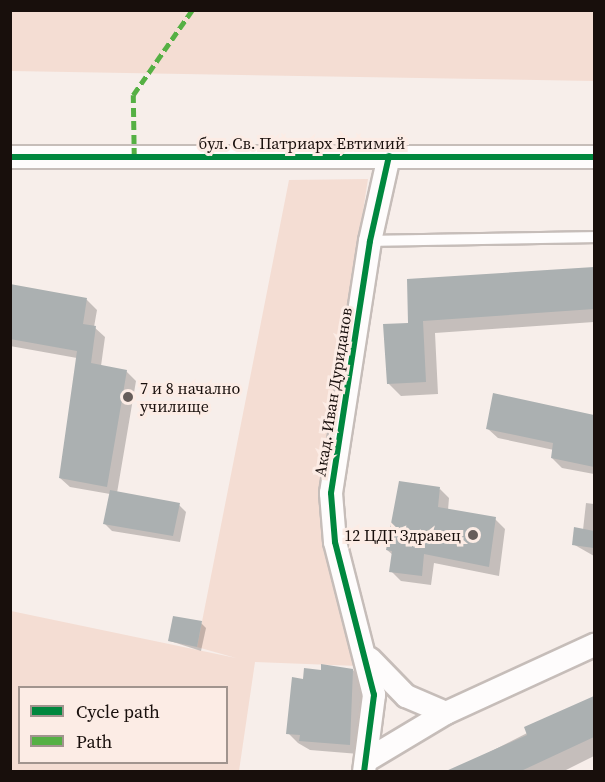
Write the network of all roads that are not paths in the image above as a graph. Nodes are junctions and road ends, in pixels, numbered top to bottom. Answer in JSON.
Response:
{"nodes":[{"id":1,"x":389,"y":156,"type":"junction"},
{"id":2,"x":10,"y":157,"type":"edge"},
{"id":3,"x":594,"y":157,"type":"edge"},
{"id":4,"x":594,"y":237,"type":"edge"},
{"id":5,"x":370,"y":241,"type":"junction"},
{"id":6,"x":594,"y":645,"type":"edge"},
{"id":7,"x":369,"y":657,"type":"junction"},
{"id":8,"x":446,"y":713,"type":"junction"},
{"id":9,"x":367,"y":765,"type":"edge"}],
"edges":[{"from":1,"to":2,"type":"street","name":"бул. Св. Патриарх Евтимий"},
{"from":1,"to":3,"type":"street","name":"бул. Св. Патриарх Евтимий"},
{"from":1,"to":5,"type":"street","name":"Акад. Иван Дуриданов"},
{"from":4,"to":5,"type":"lane"},
{"from":5,"to":7,"type":"street","name":"Акад. Иван Дуриданов"},
{"from":6,"to":8,"type":"street"},
{"from":7,"to":8,"type":"street"},
{"from":7,"to":9,"type":"street","name":"Акад. Иван Дуриданов"},
{"from":8,"to":9,"type":"street"}]}
